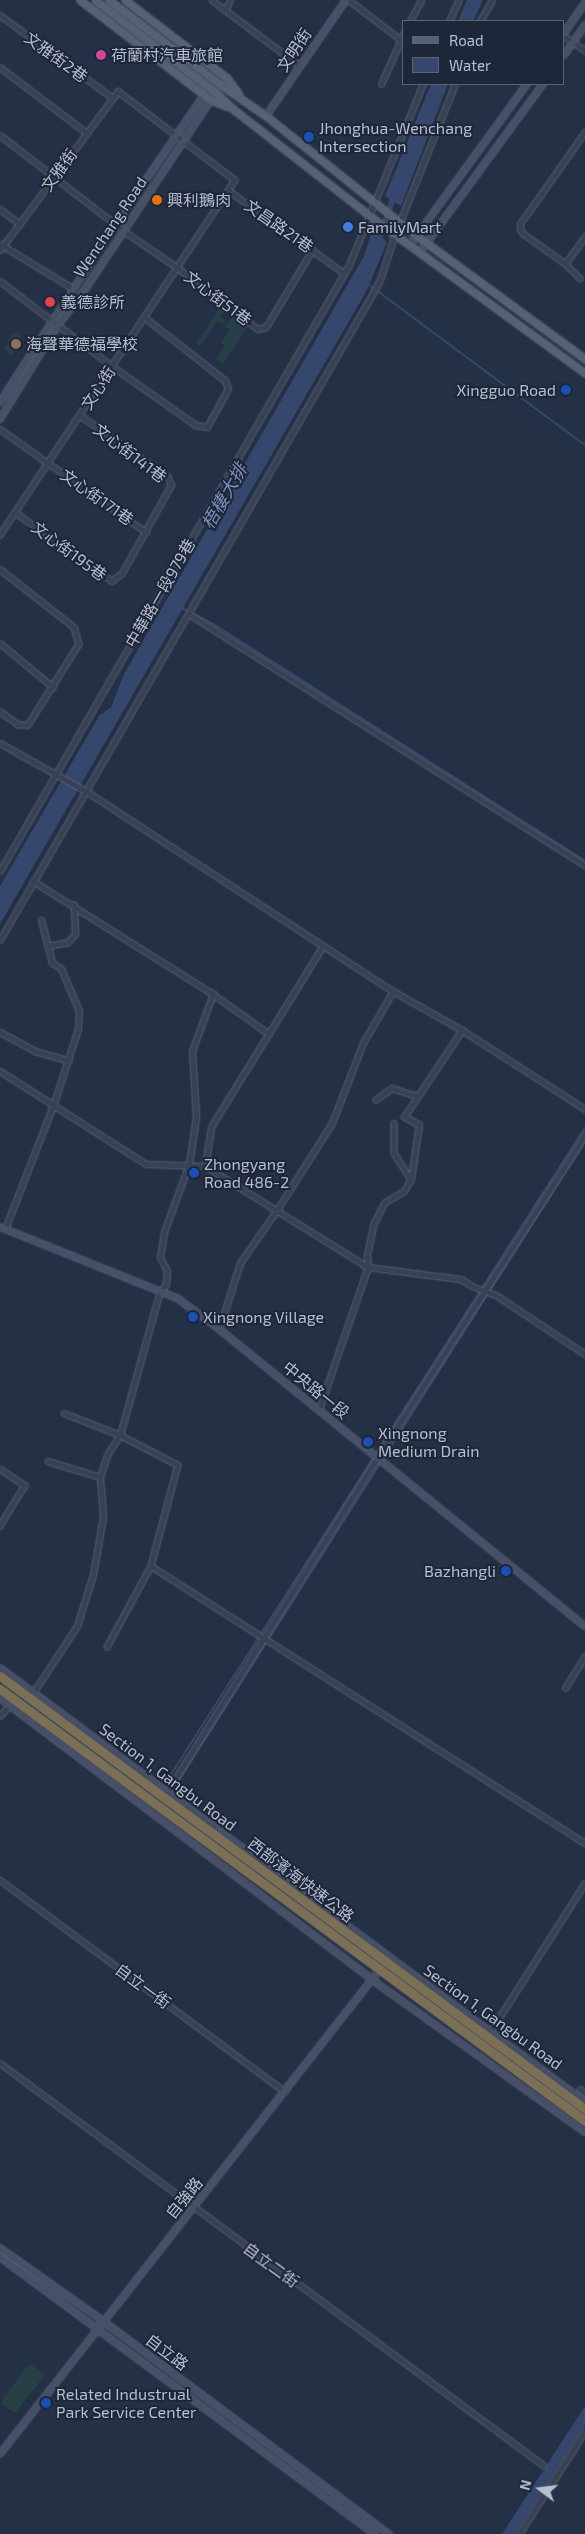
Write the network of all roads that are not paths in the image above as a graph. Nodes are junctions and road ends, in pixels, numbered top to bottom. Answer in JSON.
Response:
{"nodes":[{"id":1,"x":80,"y":0,"type":"edge"},
{"id":2,"x":94,"y":0,"type":"edge"},
{"id":3,"x":110,"y":0,"type":"edge"},
{"id":4,"x":125,"y":0,"type":"edge"},
{"id":5,"x":212,"y":0,"type":"edge"},
{"id":6,"x":230,"y":0,"type":"edge"},
{"id":7,"x":347,"y":0,"type":"edge"},
{"id":8,"x":421,"y":0,"type":"edge"},
{"id":9,"x":459,"y":0,"type":"edge"},
{"id":10,"x":492,"y":0,"type":"edge"},
{"id":11,"x":585,"y":3,"type":"edge"},
{"id":12,"x":225,"y":10,"type":"junction"},
{"id":13,"x":2,"y":17,"type":"edge"},
{"id":14,"x":411,"y":20,"type":"edge"},
{"id":15,"x":449,"y":20,"type":"edge"},
{"id":16,"x":481,"y":20,"type":"edge"},
{"id":17,"x":0,"y":24,"type":"edge"},
{"id":18,"x":585,"y":25,"type":"edge"},
{"id":19,"x":565,"y":33,"type":"edge"},
{"id":20,"x":565,"y":35,"type":"edge"},
{"id":21,"x":402,"y":36,"type":"edge"},
{"id":22,"x":400,"y":39,"type":"junction"},
{"id":23,"x":573,"y":42,"type":"junction"},
{"id":24,"x":585,"y":50,"type":"edge"},
{"id":25,"x":565,"y":54,"type":"edge"},
{"id":26,"x":0,"y":66,"type":"edge"},
{"id":27,"x":300,"y":66,"type":"junction"},
{"id":28,"x":381,"y":84,"type":"dead end"},
{"id":29,"x":423,"y":85,"type":"edge"},
{"id":30,"x":455,"y":85,"type":"edge"},
{"id":31,"x":526,"y":85,"type":"edge"},
{"id":32,"x":542,"y":85,"type":"edge"},
{"id":33,"x":204,"y":95,"type":"junction"},
{"id":34,"x":241,"y":97,"type":"junction"},
{"id":35,"x":113,"y":98,"type":"junction"},
{"id":36,"x":211,"y":100,"type":"junction"},
{"id":37,"x":233,"y":108,"type":"junction"},
{"id":38,"x":266,"y":116,"type":"junction"},
{"id":39,"x":585,"y":132,"type":"edge"},
{"id":40,"x":86,"y":133,"type":"junction"},
{"id":41,"x":176,"y":134,"type":"junction"},
{"id":42,"x":0,"y":136,"type":"edge"},
{"id":43,"x":184,"y":140,"type":"junction"},
{"id":44,"x":55,"y":176,"type":"junction"},
{"id":45,"x":228,"y":190,"type":"junction"},
{"id":46,"x":375,"y":202,"type":"junction"},
{"id":47,"x":0,"y":209,"type":"edge"},
{"id":48,"x":373,"y":217,"type":"junction"},
{"id":49,"x":401,"y":222,"type":"junction"},
{"id":50,"x":20,"y":224,"type":"junction"},
{"id":51,"x":115,"y":225,"type":"junction"},
{"id":52,"x":124,"y":231,"type":"junction"},
{"id":53,"x":395,"y":234,"type":"junction"},
{"id":54,"x":417,"y":236,"type":"junction"},
{"id":55,"x":585,"y":236,"type":"edge"},
{"id":56,"x":426,"y":243,"type":"junction"},
{"id":57,"x":410,"y":245,"type":"junction"},
{"id":58,"x":1,"y":247,"type":"edge"},
{"id":59,"x":312,"y":250,"type":"junction"},
{"id":60,"x":420,"y":252,"type":"junction"},
{"id":61,"x":565,"y":264,"type":"junction"},
{"id":62,"x":178,"y":268,"type":"junction"},
{"id":63,"x":344,"y":273,"type":"junction"},
{"id":64,"x":580,"y":279,"type":"dead end"},
{"id":65,"x":0,"y":282,"type":"edge"},
{"id":66,"x":74,"y":289,"type":"junction"},
{"id":67,"x":144,"y":318,"type":"junction"},
{"id":68,"x":55,"y":323,"type":"junction"},
{"id":69,"x":585,"y":359,"type":"edge"},
{"id":70,"x":112,"y":366,"type":"junction"},
{"id":71,"x":585,"y":373,"type":"edge"},
{"id":72,"x":0,"y":402,"type":"edge"},
{"id":73,"x":80,"y":416,"type":"junction"},
{"id":74,"x":0,"y":419,"type":"edge"},
{"id":75,"x":0,"y":429,"type":"edge"},
{"id":76,"x":49,"y":463,"type":"junction"},
{"id":77,"x":15,"y":512,"type":"junction"},
{"id":78,"x":146,"y":532,"type":"junction"},
{"id":79,"x":0,"y":536,"type":"edge"},
{"id":80,"x":0,"y":569,"type":"edge"},
{"id":81,"x":122,"y":573,"type":"joint"},
{"id":82,"x":189,"y":614,"type":"junction"},
{"id":83,"x":0,"y":643,"type":"edge"},
{"id":84,"x":53,"y":687,"type":"junction"},
{"id":85,"x":0,"y":712,"type":"edge"},
{"id":86,"x":0,"y":743,"type":"edge"},
{"id":87,"x":55,"y":772,"type":"junction"},
{"id":88,"x":86,"y":791,"type":"junction"},
{"id":89,"x":585,"y":865,"type":"edge"},
{"id":90,"x":0,"y":871,"type":"edge"},
{"id":91,"x":33,"y":880,"type":"junction"},
{"id":92,"x":74,"y":905,"type":"junction"},
{"id":93,"x":41,"y":920,"type":"dead end"},
{"id":94,"x":0,"y":940,"type":"edge"},
{"id":95,"x":48,"y":946,"type":"junction"},
{"id":96,"x":323,"y":946,"type":"junction"},
{"id":97,"x":393,"y":991,"type":"junction"},
{"id":98,"x":213,"y":994,"type":"junction"},
{"id":99,"x":462,"y":1030,"type":"junction"},
{"id":100,"x":0,"y":1032,"type":"edge"},
{"id":101,"x":269,"y":1034,"type":"junction"},
{"id":102,"x":69,"y":1061,"type":"junction"},
{"id":103,"x":0,"y":1071,"type":"edge"},
{"id":104,"x":416,"y":1096,"type":"junction"},
{"id":105,"x":376,"y":1100,"type":"dead end"},
{"id":106,"x":53,"y":1106,"type":"junction"},
{"id":107,"x":585,"y":1108,"type":"edge"},
{"id":108,"x":394,"y":1123,"type":"dead end"},
{"id":109,"x":585,"y":1135,"type":"edge"},
{"id":110,"x":190,"y":1164,"type":"junction"},
{"id":111,"x":205,"y":1166,"type":"junction"},
{"id":112,"x":411,"y":1179,"type":"junction"},
{"id":113,"x":277,"y":1210,"type":"junction"},
{"id":114,"x":2,"y":1228,"type":"edge"},
{"id":115,"x":368,"y":1267,"type":"junction"},
{"id":116,"x":487,"y":1290,"type":"junction"},
{"id":117,"x":160,"y":1291,"type":"junction"},
{"id":118,"x":219,"y":1328,"type":"junction"},
{"id":119,"x":585,"y":1354,"type":"edge"},
{"id":120,"x":319,"y":1409,"type":"junction"},
{"id":121,"x":64,"y":1413,"type":"dead end"},
{"id":122,"x":120,"y":1435,"type":"junction"},
{"id":123,"x":378,"y":1458,"type":"junction"},
{"id":124,"x":48,"y":1461,"type":"dead end"},
{"id":125,"x":0,"y":1470,"type":"edge"},
{"id":126,"x":100,"y":1478,"type":"junction"},
{"id":127,"x":0,"y":1526,"type":"edge"},
{"id":128,"x":151,"y":1566,"type":"junction"},
{"id":129,"x":585,"y":1626,"type":"edge"},
{"id":130,"x":265,"y":1638,"type":"junction"},
{"id":131,"x":107,"y":1647,"type":"dead end"},
{"id":132,"x":585,"y":1656,"type":"edge"},
{"id":133,"x":0,"y":1668,"type":"edge"},
{"id":134,"x":0,"y":1676,"type":"edge"},
{"id":135,"x":24,"y":1686,"type":"junction"},
{"id":136,"x":564,"y":1688,"type":"dead end"},
{"id":137,"x":0,"y":1689,"type":"edge"},
{"id":138,"x":33,"y":1693,"type":"junction"},
{"id":139,"x":0,"y":1698,"type":"edge"},
{"id":140,"x":9,"y":1705,"type":"junction"},
{"id":141,"x":0,"y":1716,"type":"edge"},
{"id":142,"x":166,"y":1793,"type":"junction"},
{"id":143,"x":154,"y":1814,"type":"junction"},
{"id":144,"x":585,"y":1844,"type":"edge"},
{"id":145,"x":0,"y":1880,"type":"edge"},
{"id":146,"x":585,"y":1883,"type":"edge"},
{"id":147,"x":389,"y":1958,"type":"junction"},
{"id":148,"x":371,"y":1979,"type":"junction"},
{"id":149,"x":490,"y":2032,"type":"junction"},
{"id":150,"x":0,"y":2063,"type":"edge"},
{"id":151,"x":580,"y":2089,"type":"dead end"},
{"id":152,"x":285,"y":2092,"type":"junction"},
{"id":153,"x":585,"y":2092,"type":"edge"},
{"id":154,"x":585,"y":2102,"type":"edge"},
{"id":155,"x":585,"y":2109,"type":"edge"},
{"id":156,"x":584,"y":2128,"type":"edge"},
{"id":157,"x":193,"y":2208,"type":"junction"},
{"id":158,"x":0,"y":2248,"type":"edge"},
{"id":159,"x":0,"y":2257,"type":"edge"},
{"id":160,"x":103,"y":2321,"type":"junction"},
{"id":161,"x":98,"y":2328,"type":"junction"},
{"id":162,"x":585,"y":2431,"type":"edge"},
{"id":163,"x":0,"y":2454,"type":"edge"},
{"id":164,"x":543,"y":2465,"type":"dead end"},
{"id":165,"x":375,"y":2534,"type":"edge"},
{"id":166,"x":389,"y":2534,"type":"edge"},
{"id":167,"x":520,"y":2534,"type":"edge"}],
"edges":[{"from":1,"to":33,"type":"main road"},
{"from":2,"to":37,"type":"main road"},
{"from":3,"to":34,"type":"main road"},
{"from":4,"to":34,"type":"main road"},
{"from":5,"to":12,"type":"street"},
{"from":6,"to":12,"type":"street"},
{"from":7,"to":22,"type":"street"},
{"from":7,"to":27,"type":"street","name":"文明街"},
{"from":8,"to":14,"type":"street"},
{"from":9,"to":15,"type":"street"},
{"from":10,"to":16,"type":"street"},
{"from":11,"to":19,"type":"street"},
{"from":12,"to":27,"type":"street"},
{"from":13,"to":17,"type":"street"},
{"from":13,"to":35,"type":"street","name":"文雅街2巷"},
{"from":18,"to":23,"type":"street"},
{"from":20,"to":23,"type":"street"},
{"from":21,"to":22,"type":"street"},
{"from":22,"to":28,"type":"street"},
{"from":23,"to":24,"type":"street"},
{"from":23,"to":25,"type":"street"},
{"from":26,"to":40,"type":"street"},
{"from":27,"to":38,"type":"street","name":"文明街"},
{"from":29,"to":46,"type":"street","name":"中華路一段979巷"},
{"from":30,"to":49,"type":"street"},
{"from":31,"to":54,"type":"street"},
{"from":32,"to":56,"type":"street"},
{"from":33,"to":36,"type":"main road"},
{"from":33,"to":41,"type":"street","name":"Wenchang Road"},
{"from":34,"to":38,"type":"main road"},
{"from":35,"to":40,"type":"street","name":"文雅街"},
{"from":35,"to":41,"type":"street","name":"文雅街"},
{"from":36,"to":37,"type":"main road"},
{"from":36,"to":43,"type":"street","name":"Wenchang Road"},
{"from":37,"to":48,"type":"main road"},
{"from":38,"to":46,"type":"main road"},
{"from":39,"to":61,"type":"street"},
{"from":40,"to":44,"type":"street","name":"文雅街"},
{"from":41,"to":43,"type":"street"},
{"from":41,"to":51,"type":"street","name":"Wenchang Road"},
{"from":42,"to":44,"type":"street","name":"文心街51巷"},
{"from":43,"to":45,"type":"street","name":"文昌路21巷"},
{"from":43,"to":52,"type":"street","name":"Wenchang Road"},
{"from":44,"to":50,"type":"street","name":"文雅街"},
{"from":44,"to":51,"type":"street","name":"文心街51巷"},
{"from":45,"to":59,"type":"street","name":"文昌路21巷"},
{"from":45,"to":62,"type":"street","name":"文心街"},
{"from":46,"to":48,"type":"street","name":"中華路一段979巷"},
{"from":46,"to":49,"type":"main road"},
{"from":47,"to":50,"type":"street"},
{"from":48,"to":53,"type":"main road"},
{"from":48,"to":63,"type":"street","name":"中華路一段979巷"},
{"from":49,"to":53,"type":"street"},
{"from":49,"to":54,"type":"main road"},
{"from":50,"to":58,"type":"street","name":"文雅街"},
{"from":51,"to":52,"type":"street","name":"文心街51巷"},
{"from":51,"to":66,"type":"street","name":"Wenchang Road"},
{"from":52,"to":62,"type":"street","name":"文心街51巷"},
{"from":52,"to":68,"type":"street","name":"Wenchang Road"},
{"from":53,"to":57,"type":"main road"},
{"from":53,"to":82,"type":"street"},
{"from":54,"to":56,"type":"main road"},
{"from":54,"to":57,"type":"street"},
{"from":55,"to":61,"type":"street"},
{"from":56,"to":60,"type":"street"},
{"from":56,"to":69,"type":"main road"},
{"from":57,"to":60,"type":"main road"},
{"from":58,"to":66,"type":"street"},
{"from":59,"to":62,"type":"street","name":"文心街51巷"},
{"from":59,"to":63,"type":"street","name":"文昌路21巷"},
{"from":60,"to":71,"type":"main road"},
{"from":61,"to":64,"type":"street"},
{"from":62,"to":67,"type":"street","name":"文心街"},
{"from":63,"to":87,"type":"street","name":"中華路一段979巷"},
{"from":65,"to":68,"type":"street"},
{"from":66,"to":68,"type":"street","name":"Wenchang Road"},
{"from":67,"to":70,"type":"street","name":"文心街"},
{"from":67,"to":70,"type":"street"},
{"from":68,"to":70,"type":"street"},
{"from":68,"to":72,"type":"street","name":"Wenchang Road"},
{"from":68,"to":74,"type":"street","name":"Wenchang Road"},
{"from":70,"to":73,"type":"street","name":"文心街"},
{"from":73,"to":76,"type":"street","name":"文心街"},
{"from":73,"to":78,"type":"street","name":"文心街141巷"},
{"from":75,"to":76,"type":"street","name":"文心街171巷"},
{"from":76,"to":77,"type":"street","name":"文心街"},
{"from":76,"to":78,"type":"street","name":"文心街171巷"},
{"from":77,"to":79,"type":"street","name":"文心街"},
{"from":77,"to":81,"type":"street","name":"文心街195巷"},
{"from":78,"to":81,"type":"street","name":"文心街141巷"},
{"from":80,"to":84,"type":"street"},
{"from":82,"to":88,"type":"street"},
{"from":82,"to":89,"type":"street"},
{"from":83,"to":84,"type":"street"},
{"from":84,"to":85,"type":"street"},
{"from":86,"to":87,"type":"street"},
{"from":87,"to":88,"type":"street"},
{"from":87,"to":90,"type":"street"},
{"from":88,"to":91,"type":"street"},
{"from":88,"to":96,"type":"street"},
{"from":91,"to":92,"type":"street"},
{"from":91,"to":94,"type":"street"},
{"from":92,"to":95,"type":"street"},
{"from":92,"to":98,"type":"street"},
{"from":93,"to":95,"type":"street"},
{"from":95,"to":102,"type":"street"},
{"from":96,"to":97,"type":"street"},
{"from":96,"to":101,"type":"street"},
{"from":97,"to":99,"type":"street"},
{"from":97,"to":113,"type":"street"},
{"from":98,"to":101,"type":"street"},
{"from":98,"to":110,"type":"street"},
{"from":99,"to":104,"type":"street"},
{"from":99,"to":107,"type":"street"},
{"from":100,"to":102,"type":"street"},
{"from":101,"to":111,"type":"street"},
{"from":102,"to":106,"type":"street"},
{"from":103,"to":106,"type":"street"},
{"from":104,"to":105,"type":"street"},
{"from":104,"to":112,"type":"street"},
{"from":106,"to":110,"type":"street"},
{"from":106,"to":114,"type":"street"},
{"from":108,"to":112,"type":"street"},
{"from":109,"to":116,"type":"street"},
{"from":110,"to":111,"type":"street"},
{"from":110,"to":117,"type":"street"},
{"from":111,"to":113,"type":"street"},
{"from":112,"to":115,"type":"street"},
{"from":113,"to":115,"type":"street"},
{"from":113,"to":118,"type":"street"},
{"from":114,"to":117,"type":"street","name":"中央路一段"},
{"from":115,"to":116,"type":"street"},
{"from":115,"to":120,"type":"street"},
{"from":116,"to":119,"type":"street"},
{"from":116,"to":123,"type":"street"},
{"from":117,"to":118,"type":"street","name":"中央路一段"},
{"from":117,"to":122,"type":"street"},
{"from":118,"to":120,"type":"street","name":"中央路一段"},
{"from":120,"to":123,"type":"street","name":"中央路一段"},
{"from":121,"to":122,"type":"street"},
{"from":122,"to":126,"type":"street"},
{"from":122,"to":128,"type":"street"},
{"from":123,"to":129,"type":"street","name":"中央路一段"},
{"from":123,"to":130,"type":"street"},
{"from":124,"to":126,"type":"street"},
{"from":125,"to":127,"type":"street"},
{"from":126,"to":138,"type":"street"},
{"from":128,"to":130,"type":"street"},
{"from":128,"to":131,"type":"street"},
{"from":130,"to":142,"type":"street"},
{"from":130,"to":144,"type":"street"},
{"from":132,"to":136,"type":"street"},
{"from":133,"to":135,"type":"street","name":"Section 1, Gangbu Road"},
{"from":134,"to":155,"type":"highway","name":"西部濱海快速公路","bridge":true},
{"from":135,"to":138,"type":"street","name":"Section 1, Gangbu Road"},
{"from":135,"to":140,"type":"street"},
{"from":137,"to":156,"type":"highway","name":"西部濱海快速公路","bridge":true},
{"from":138,"to":142,"type":"street","name":"Section 1, Gangbu Road"},
{"from":139,"to":140,"type":"street"},
{"from":140,"to":141,"type":"street"},
{"from":140,"to":143,"type":"street"},
{"from":142,"to":143,"type":"street"},
{"from":142,"to":147,"type":"street","name":"Section 1, Gangbu Road"},
{"from":143,"to":148,"type":"street"},
{"from":145,"to":152,"type":"street","name":"自立一街"},
{"from":146,"to":149,"type":"street"},
{"from":147,"to":148,"type":"street","name":"自強路"},
{"from":147,"to":149,"type":"street","name":"Section 1, Gangbu Road"},
{"from":148,"to":152,"type":"street","name":"自強路"},
{"from":148,"to":156,"type":"street"},
{"from":149,"to":154,"type":"street","name":"Section 1, Gangbu Road"},
{"from":150,"to":157,"type":"street","name":"自立二街"},
{"from":151,"to":153,"type":"street"},
{"from":152,"to":157,"type":"street","name":"自強路"},
{"from":157,"to":160,"type":"street","name":"自強路"},
{"from":157,"to":164,"type":"street","name":"自立二街"},
{"from":158,"to":160,"type":"street","name":"自立路"},
{"from":159,"to":161,"type":"street","name":"自立路"},
{"from":160,"to":161,"type":"street","name":"自強路"},
{"from":160,"to":166,"type":"street","name":"自立路"},
{"from":161,"to":163,"type":"street","name":"自強路"},
{"from":161,"to":165,"type":"street","name":"自立路"},
{"from":162,"to":167,"type":"street"}]}
